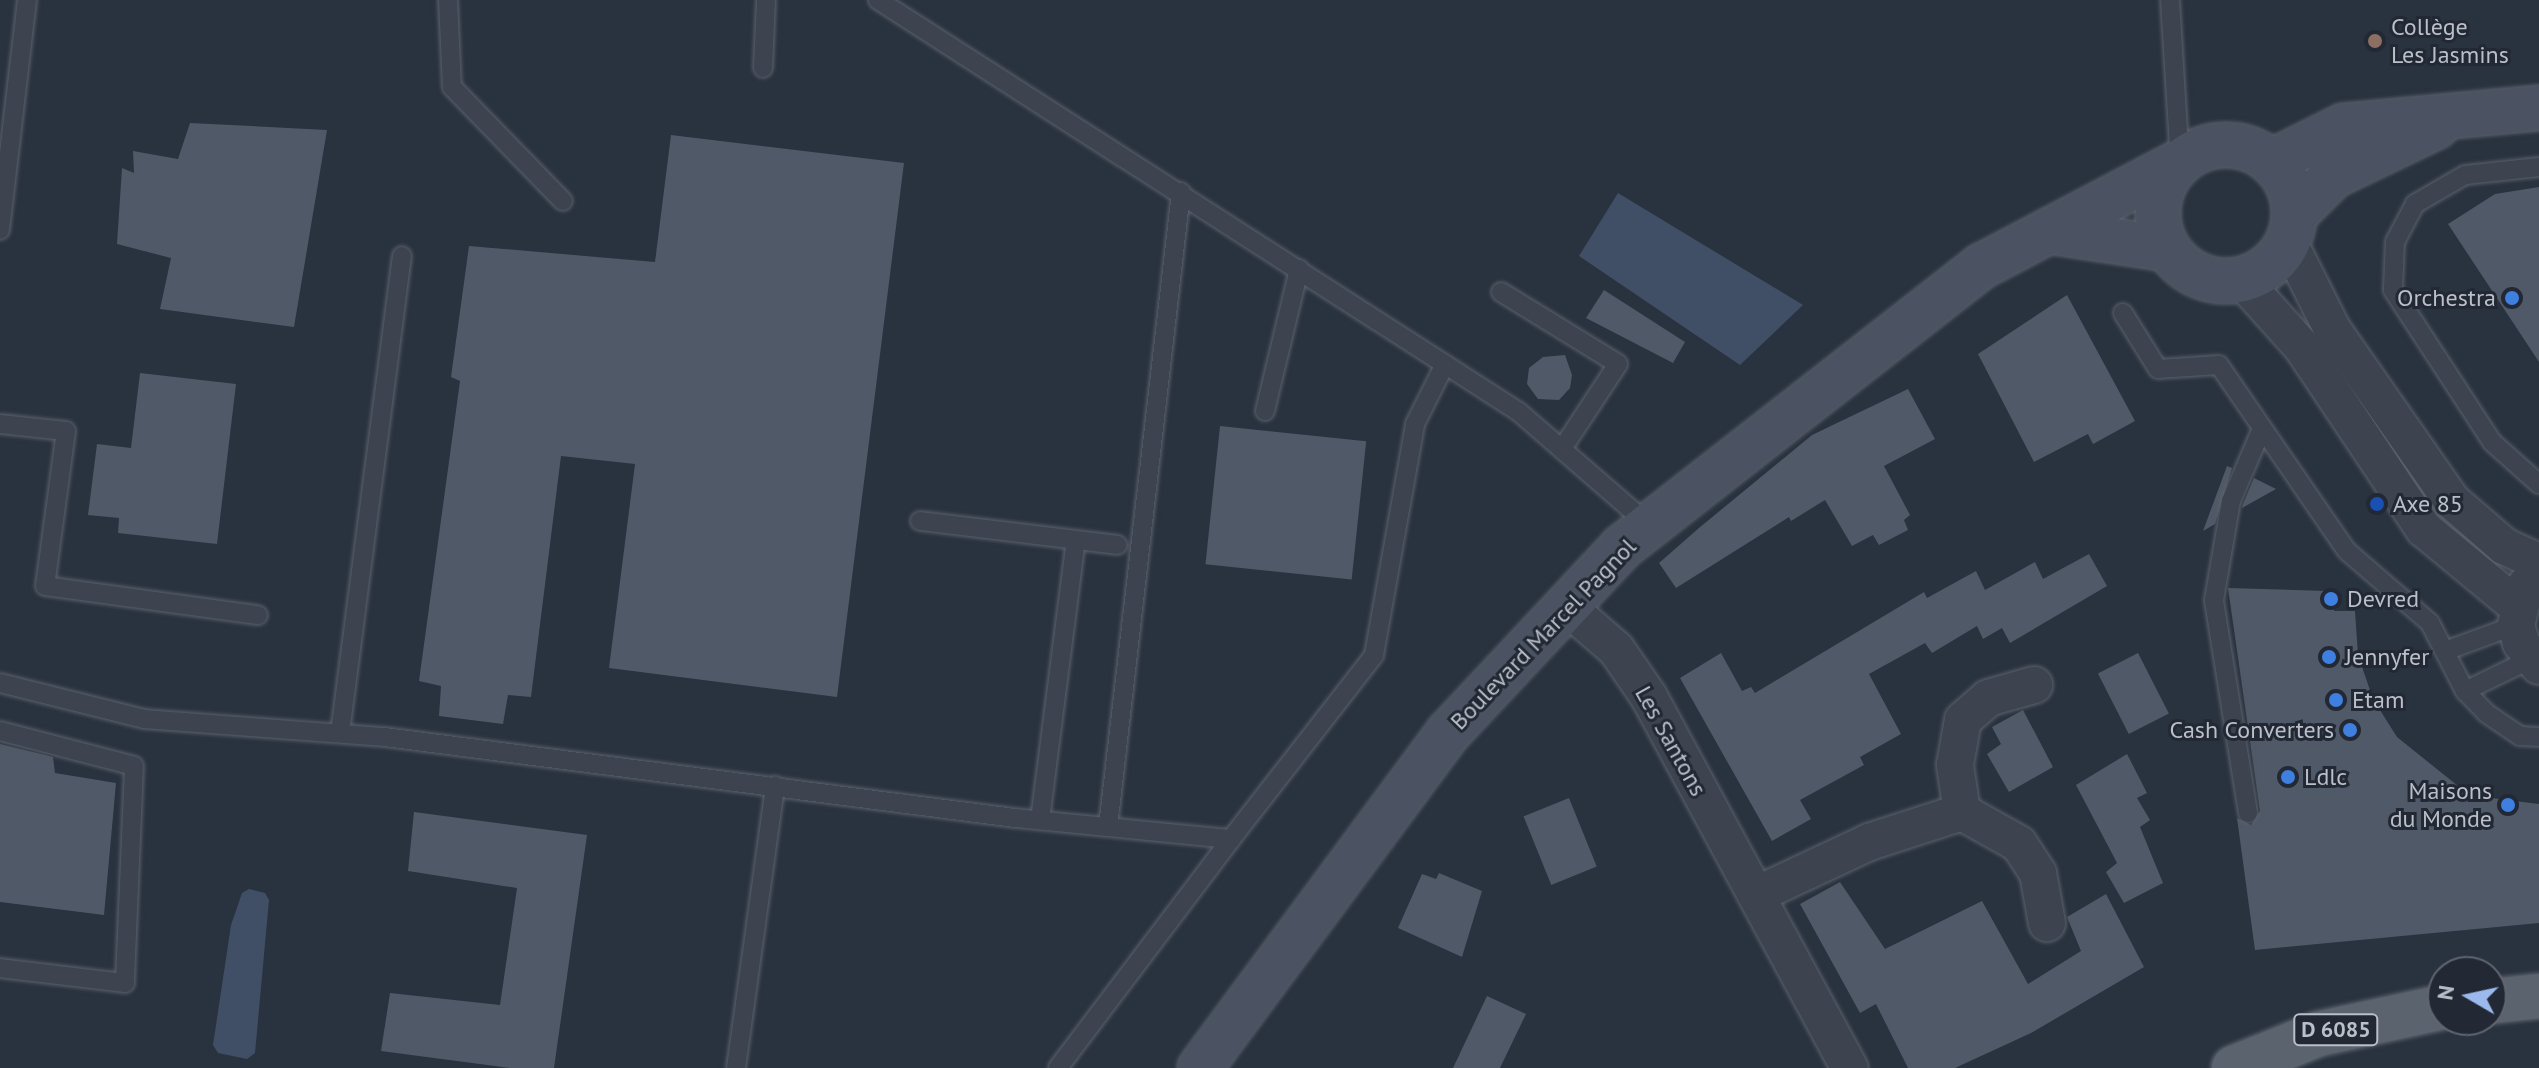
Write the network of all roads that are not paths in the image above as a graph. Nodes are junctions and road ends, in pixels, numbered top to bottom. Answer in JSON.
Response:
{"nodes":[{"id":1,"x":27,"y":0,"type":"edge"},
{"id":2,"x":448,"y":0,"type":"edge"},
{"id":3,"x":766,"y":0,"type":"edge"},
{"id":4,"x":878,"y":0,"type":"edge"},
{"id":5,"x":2170,"y":0,"type":"edge"},
{"id":6,"x":898,"y":5,"type":"edge"},
{"id":7,"x":763,"y":68,"type":"dead end"},
{"id":8,"x":2539,"y":108,"type":"edge"},
{"id":9,"x":2453,"y":118,"type":"junction"},
{"id":10,"x":2180,"y":162,"type":"junction"},
{"id":11,"x":2272,"y":162,"type":"junction"},
{"id":12,"x":2539,"y":167,"type":"edge"},
{"id":13,"x":1181,"y":192,"type":"junction"},
{"id":14,"x":563,"y":201,"type":"dead end"},
{"id":15,"x":2291,"y":228,"type":"junction"},
{"id":16,"x":0,"y":230,"type":"edge"},
{"id":17,"x":2049,"y":231,"type":"junction"},
{"id":18,"x":2168,"y":249,"type":"junction"},
{"id":19,"x":402,"y":256,"type":"dead end"},
{"id":20,"x":1299,"y":269,"type":"junction"},
{"id":21,"x":2242,"y":280,"type":"junction"},
{"id":22,"x":1501,"y":292,"type":"dead end"},
{"id":23,"x":2123,"y":313,"type":"dead end"},
{"id":24,"x":1445,"y":364,"type":"junction"},
{"id":25,"x":1265,"y":411,"type":"dead end"},
{"id":26,"x":0,"y":424,"type":"edge"},
{"id":27,"x":2261,"y":431,"type":"junction"},
{"id":28,"x":1562,"y":449,"type":"junction"},
{"id":29,"x":2539,"y":484,"type":"edge"},
{"id":30,"x":920,"y":521,"type":"dead end"},
{"id":31,"x":1649,"y":525,"type":"junction"},
{"id":32,"x":1076,"y":540,"type":"junction"},
{"id":33,"x":1118,"y":545,"type":"dead end"},
{"id":34,"x":2539,"y":562,"type":"edge"},
{"id":35,"x":2539,"y":569,"type":"edge"},
{"id":36,"x":1565,"y":605,"type":"junction"},
{"id":37,"x":258,"y":615,"type":"dead end"},
{"id":38,"x":2517,"y":615,"type":"junction"},
{"id":39,"x":2445,"y":651,"type":"junction"},
{"id":40,"x":2535,"y":662,"type":"edge"},
{"id":41,"x":0,"y":683,"type":"edge"},
{"id":42,"x":2034,"y":685,"type":"dead end"},
{"id":43,"x":2465,"y":691,"type":"junction"},
{"id":44,"x":0,"y":731,"type":"edge"},
{"id":45,"x":340,"y":733,"type":"junction"},
{"id":46,"x":2539,"y":737,"type":"edge"},
{"id":47,"x":775,"y":786,"type":"junction"},
{"id":48,"x":1962,"y":812,"type":"junction"},
{"id":49,"x":2248,"y":813,"type":"dead end"},
{"id":50,"x":1040,"y":820,"type":"junction"},
{"id":51,"x":1108,"y":827,"type":"junction"},
{"id":52,"x":1231,"y":839,"type":"junction"},
{"id":53,"x":1756,"y":895,"type":"junction"},
{"id":54,"x":2047,"y":923,"type":"dead end"},
{"id":55,"x":0,"y":968,"type":"edge"},
{"id":56,"x":2539,"y":996,"type":"edge"},
{"id":57,"x":2507,"y":999,"type":"edge"},
{"id":58,"x":2427,"y":1010,"type":"edge"},
{"id":59,"x":736,"y":1068,"type":"edge"},
{"id":60,"x":1058,"y":1068,"type":"edge"},
{"id":61,"x":1200,"y":1068,"type":"edge"},
{"id":62,"x":1850,"y":1068,"type":"edge"},
{"id":63,"x":2234,"y":1068,"type":"edge"}],
"edges":[{"from":1,"to":16,"type":"lane"},
{"from":2,"to":14,"type":"lane"},
{"from":3,"to":7,"type":"lane"},
{"from":4,"to":6,"type":"lane"},
{"from":5,"to":10,"type":"lane"},
{"from":6,"to":13,"type":"lane"},
{"from":8,"to":9,"type":"street"},
{"from":9,"to":11,"type":"street"},
{"from":9,"to":15,"type":"street"},
{"from":10,"to":11,"type":"street"},
{"from":10,"to":17,"type":"street","name":"Boulevard Marcel Pagnol"},
{"from":10,"to":18,"type":"street"},
{"from":11,"to":15,"type":"street"},
{"from":12,"to":29,"type":"lane"},
{"from":13,"to":20,"type":"lane"},
{"from":13,"to":51,"type":"lane"},
{"from":15,"to":21,"type":"street"},
{"from":15,"to":34,"type":"street"},
{"from":17,"to":18,"type":"street"},
{"from":17,"to":31,"type":"street","name":"Boulevard Marcel Pagnol"},
{"from":18,"to":21,"type":"street"},
{"from":19,"to":45,"type":"lane"},
{"from":20,"to":24,"type":"lane"},
{"from":20,"to":25,"type":"lane"},
{"from":21,"to":38,"type":"street"},
{"from":22,"to":28,"type":"lane"},
{"from":23,"to":27,"type":"lane"},
{"from":24,"to":28,"type":"lane"},
{"from":24,"to":52,"type":"lane"},
{"from":26,"to":37,"type":"lane"},
{"from":27,"to":39,"type":"lane"},
{"from":27,"to":49,"type":"lane"},
{"from":28,"to":31,"type":"lane"},
{"from":30,"to":32,"type":"lane"},
{"from":31,"to":36,"type":"street","name":"Boulevard Marcel Pagnol"},
{"from":32,"to":33,"type":"lane"},
{"from":32,"to":50,"type":"lane"},
{"from":35,"to":38,"type":"street"},
{"from":36,"to":53,"type":"street","name":"Les Santons"},
{"from":36,"to":61,"type":"street","name":"Boulevard Marcel Pagnol"},
{"from":38,"to":39,"type":"lane"},
{"from":38,"to":40,"type":"street"},
{"from":39,"to":43,"type":"lane"},
{"from":40,"to":43,"type":"lane"},
{"from":41,"to":45,"type":"lane"},
{"from":42,"to":48,"type":"street"},
{"from":43,"to":46,"type":"lane"},
{"from":44,"to":55,"type":"lane"},
{"from":45,"to":47,"type":"lane"},
{"from":47,"to":50,"type":"lane"},
{"from":47,"to":59,"type":"lane"},
{"from":48,"to":53,"type":"street"},
{"from":48,"to":54,"type":"street"},
{"from":50,"to":51,"type":"lane"},
{"from":51,"to":52,"type":"lane"},
{"from":52,"to":60,"type":"lane"},
{"from":53,"to":62,"type":"street","name":"Les Santons"},
{"from":56,"to":57,"type":"main road"},
{"from":58,"to":63,"type":"main road","number":"D 6085"}]}
